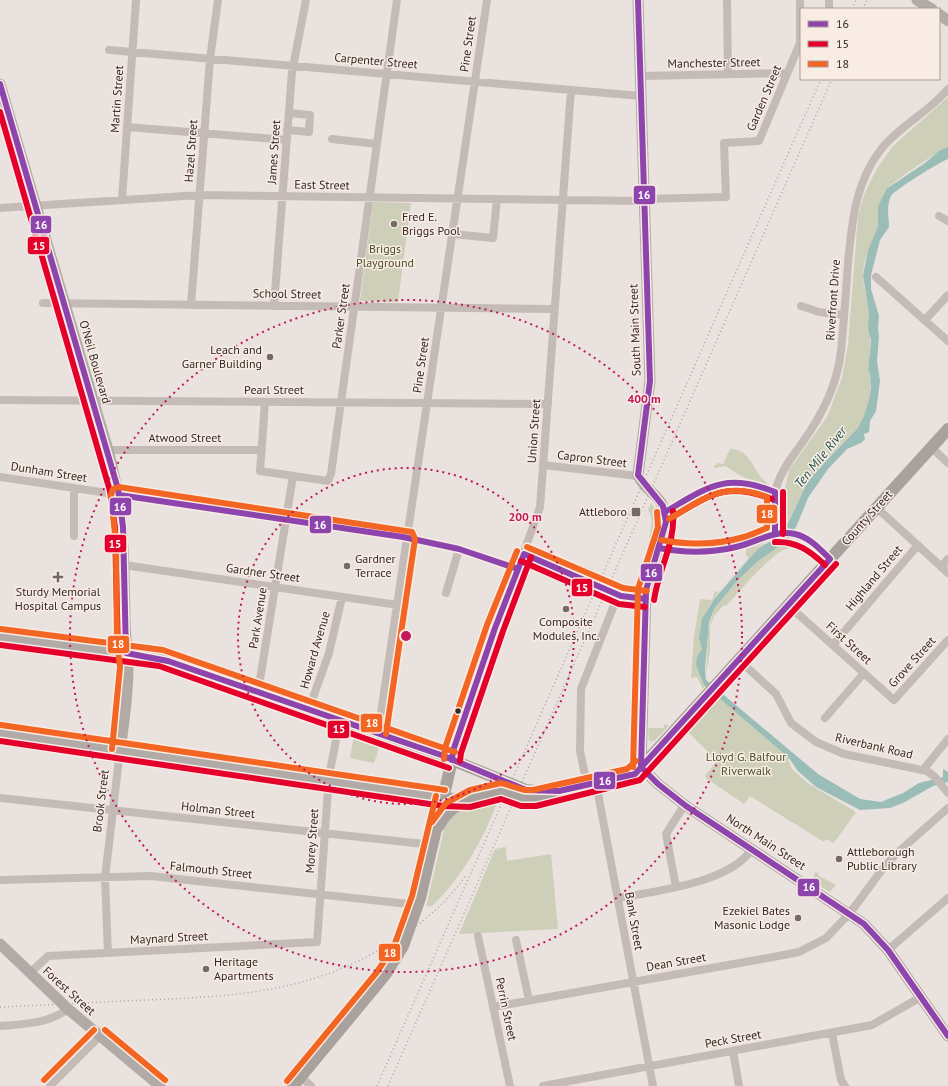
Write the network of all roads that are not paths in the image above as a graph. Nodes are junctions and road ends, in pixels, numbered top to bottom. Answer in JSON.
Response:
{"nodes":[{"id":1,"x":136,"y":0,"type":"edge"},
{"id":2,"x":218,"y":0,"type":"edge"},
{"id":3,"x":306,"y":0,"type":"edge"},
{"id":4,"x":397,"y":0,"type":"edge"},
{"id":5,"x":487,"y":0,"type":"edge"},
{"id":6,"x":638,"y":0,"type":"edge"},
{"id":7,"x":727,"y":0,"type":"edge"},
{"id":8,"x":917,"y":0,"type":"edge"},
{"id":9,"x":930,"y":8,"type":"edge"},
{"id":10,"x":940,"y":15,"type":"edge"},
{"id":11,"x":948,"y":21,"type":"edge"},
{"id":12,"x":800,"y":41,"type":"edge"},
{"id":13,"x":109,"y":50,"type":"dead end"},
{"id":14,"x":133,"y":53,"type":"junction"},
{"id":15,"x":210,"y":60,"type":"junction"},
{"id":16,"x":293,"y":66,"type":"junction"},
{"id":17,"x":787,"y":73,"type":"junction"},
{"id":18,"x":386,"y":74,"type":"junction"},
{"id":19,"x":728,"y":74,"type":"junction"},
{"id":20,"x":641,"y":76,"type":"junction"},
{"id":21,"x":475,"y":82,"type":"junction"},
{"id":22,"x":0,"y":84,"type":"edge"},
{"id":23,"x":948,"y":89,"type":"edge"},
{"id":24,"x":571,"y":90,"type":"junction"},
{"id":25,"x":641,"y":96,"type":"junction"},
{"id":26,"x":289,"y":114,"type":"junction"},
{"id":27,"x":127,"y":127,"type":"junction"},
{"id":28,"x":288,"y":130,"type":"junction"},
{"id":29,"x":204,"y":133,"type":"junction"},
{"id":30,"x":332,"y":139,"type":"dead end"},
{"id":31,"x":287,"y":140,"type":"junction"},
{"id":32,"x":377,"y":144,"type":"junction"},
{"id":33,"x":200,"y":195,"type":"junction"},
{"id":34,"x":282,"y":196,"type":"junction"},
{"id":35,"x":726,"y":197,"type":"joint"},
{"id":36,"x":369,"y":198,"type":"junction"},
{"id":37,"x":458,"y":199,"type":"junction"},
{"id":38,"x":497,"y":199,"type":"junction"},
{"id":39,"x":122,"y":200,"type":"junction"},
{"id":40,"x":563,"y":200,"type":"junction"},
{"id":41,"x":644,"y":200,"type":"junction"},
{"id":42,"x":36,"y":206,"type":"junction"},
{"id":43,"x":0,"y":208,"type":"edge"},
{"id":44,"x":939,"y":216,"type":"dead end"},
{"id":45,"x":948,"y":221,"type":"edge"},
{"id":46,"x":452,"y":234,"type":"junction"},
{"id":47,"x":876,"y":277,"type":"dead end"},
{"id":48,"x":948,"y":295,"type":"edge"},
{"id":49,"x":43,"y":303,"type":"dead end"},
{"id":50,"x":65,"y":303,"type":"junction"},
{"id":51,"x":191,"y":305,"type":"junction"},
{"id":52,"x":274,"y":306,"type":"junction"},
{"id":53,"x":801,"y":306,"type":"dead end"},
{"id":54,"x":354,"y":307,"type":"junction"},
{"id":55,"x":442,"y":308,"type":"junction"},
{"id":56,"x":555,"y":310,"type":"junction"},
{"id":57,"x":844,"y":315,"type":"junction"},
{"id":58,"x":925,"y":320,"type":"junction"},
{"id":59,"x":948,"y":341,"type":"edge"},
{"id":60,"x":0,"y":400,"type":"edge"},
{"id":61,"x":93,"y":401,"type":"junction"},
{"id":62,"x":266,"y":402,"type":"junction"},
{"id":63,"x":341,"y":402,"type":"junction"},
{"id":64,"x":428,"y":403,"type":"junction"},
{"id":65,"x":548,"y":404,"type":"junction"},
{"id":66,"x":948,"y":429,"type":"edge"},
{"id":67,"x":931,"y":448,"type":"junction"},
{"id":68,"x":108,"y":450,"type":"junction"},
{"id":69,"x":262,"y":450,"type":"junction"},
{"id":70,"x":948,"y":463,"type":"edge"},
{"id":71,"x":544,"y":465,"type":"junction"},
{"id":72,"x":293,"y":476,"type":"junction"},
{"id":73,"x":638,"y":476,"type":"junction"},
{"id":74,"x":0,"y":477,"type":"edge"},
{"id":75,"x":74,"y":488,"type":"junction"},
{"id":76,"x":119,"y":495,"type":"junction"},
{"id":77,"x":877,"y":508,"type":"junction"},
{"id":78,"x":286,"y":520,"type":"junction"},
{"id":79,"x":775,"y":534,"type":"junction"},
{"id":80,"x":74,"y":536,"type":"dead end"},
{"id":81,"x":407,"y":538,"type":"junction"},
{"id":82,"x":918,"y":545,"type":"junction"},
{"id":83,"x":660,"y":548,"type":"junction"},
{"id":84,"x":459,"y":549,"type":"junction"},
{"id":85,"x":524,"y":554,"type":"junction"},
{"id":86,"x":830,"y":559,"type":"junction"},
{"id":87,"x":948,"y":559,"type":"edge"},
{"id":88,"x":124,"y":565,"type":"junction"},
{"id":89,"x":941,"y":567,"type":"junction"},
{"id":90,"x":518,"y":569,"type":"junction"},
{"id":91,"x":948,"y":573,"type":"edge"},
{"id":92,"x":275,"y":587,"type":"junction"},
{"id":93,"x":446,"y":593,"type":"dead end"},
{"id":94,"x":618,"y":595,"type":"junction"},
{"id":95,"x":342,"y":597,"type":"junction"},
{"id":96,"x":646,"y":598,"type":"junction"},
{"id":97,"x":788,"y":604,"type":"junction"},
{"id":98,"x":398,"y":605,"type":"junction"},
{"id":99,"x":0,"y":637,"type":"edge"},
{"id":100,"x":948,"y":640,"type":"edge"},
{"id":101,"x":833,"y":645,"type":"junction"},
{"id":102,"x":126,"y":653,"type":"junction"},
{"id":103,"x":738,"y":660,"type":"junction"},
{"id":104,"x":864,"y":673,"type":"junction"},
{"id":105,"x":258,"y":692,"type":"junction"},
{"id":106,"x":894,"y":700,"type":"joint"},
{"id":107,"x":309,"y":709,"type":"junction"},
{"id":108,"x":825,"y":718,"type":"dead end"},
{"id":109,"x":340,"y":720,"type":"junction"},
{"id":110,"x":0,"y":733,"type":"edge"},
{"id":111,"x":378,"y":733,"type":"junction"},
{"id":112,"x":948,"y":739,"type":"edge"},
{"id":113,"x":120,"y":750,"type":"junction"},
{"id":114,"x":452,"y":760,"type":"junction"},
{"id":115,"x":641,"y":767,"type":"junction"},
{"id":116,"x":923,"y":770,"type":"junction"},
{"id":117,"x":482,"y":772,"type":"junction"},
{"id":118,"x":328,"y":781,"type":"junction"},
{"id":119,"x":592,"y":784,"type":"junction"},
{"id":120,"x":945,"y":790,"type":"edge"},
{"id":121,"x":559,"y":791,"type":"junction"},
{"id":122,"x":479,"y":797,"type":"junction"},
{"id":123,"x":0,"y":798,"type":"edge"},
{"id":124,"x":444,"y":798,"type":"junction"},
{"id":125,"x":685,"y":804,"type":"junction"},
{"id":126,"x":948,"y":808,"type":"edge"},
{"id":127,"x":113,"y":810,"type":"junction"},
{"id":128,"x":438,"y":827,"type":"junction"},
{"id":129,"x":325,"y":833,"type":"junction"},
{"id":130,"x":433,"y":845,"type":"junction"},
{"id":131,"x":752,"y":849,"type":"junction"},
{"id":132,"x":105,"y":878,"type":"junction"},
{"id":133,"x":0,"y":880,"type":"edge"},
{"id":134,"x":676,"y":887,"type":"junction"},
{"id":135,"x":321,"y":894,"type":"junction"},
{"id":136,"x":618,"y":898,"type":"junction"},
{"id":137,"x":948,"y":898,"type":"edge"},
{"id":138,"x":418,"y":905,"type":"junction"},
{"id":139,"x":850,"y":913,"type":"junction"},
{"id":140,"x":478,"y":936,"type":"dead end"},
{"id":141,"x":516,"y":940,"type":"dead end"},
{"id":142,"x":317,"y":942,"type":"joint"},
{"id":143,"x":0,"y":944,"type":"edge"},
{"id":144,"x":888,"y":950,"type":"junction"},
{"id":145,"x":108,"y":953,"type":"junction"},
{"id":146,"x":30,"y":973,"type":"junction"},
{"id":147,"x":633,"y":982,"type":"junction"},
{"id":148,"x":920,"y":997,"type":"junction"},
{"id":149,"x":529,"y":1000,"type":"junction"},
{"id":150,"x":493,"y":1007,"type":"junction"},
{"id":151,"x":68,"y":1009,"type":"junction"},
{"id":152,"x":0,"y":1026,"type":"edge"},
{"id":153,"x":832,"y":1033,"type":"junction"},
{"id":154,"x":100,"y":1036,"type":"junction"},
{"id":155,"x":948,"y":1036,"type":"edge"},
{"id":156,"x":733,"y":1052,"type":"junction"},
{"id":157,"x":649,"y":1067,"type":"junction"},
{"id":158,"x":297,"y":1082,"type":"edge"},
{"id":159,"x":50,"y":1086,"type":"edge"},
{"id":160,"x":159,"y":1086,"type":"edge"},
{"id":161,"x":311,"y":1086,"type":"edge"},
{"id":162,"x":510,"y":1086,"type":"edge"},
{"id":163,"x":543,"y":1086,"type":"edge"},
{"id":164,"x":653,"y":1086,"type":"edge"},
{"id":165,"x":739,"y":1086,"type":"edge"},
{"id":166,"x":845,"y":1086,"type":"edge"}],
"edges":[{"from":1,"to":14,"type":"street","name":"Martin Street"},
{"from":2,"to":15,"type":"street","name":"Hazel Street"},
{"from":3,"to":16,"type":"street","name":"James Street"},
{"from":4,"to":18,"type":"street","name":"Parker Street"},
{"from":5,"to":21,"type":"street","name":"Pine Street"},
{"from":6,"to":20,"type":"main road","name":"South Main Street"},
{"from":7,"to":19,"type":"street"},
{"from":8,"to":9,"type":"main road"},
{"from":10,"to":11,"type":"main road"},
{"from":12,"to":17,"type":"street","name":"Garden Street"},
{"from":13,"to":14,"type":"street","name":"Carpenter Street"},
{"from":14,"to":15,"type":"street","name":"Carpenter Street"},
{"from":14,"to":27,"type":"street","name":"Martin Street"},
{"from":15,"to":16,"type":"street","name":"Carpenter Street"},
{"from":15,"to":29,"type":"street","name":"Hazel Street"},
{"from":16,"to":18,"type":"street","name":"Carpenter Street"},
{"from":16,"to":26,"type":"street","name":"James Street"},
{"from":17,"to":19,"type":"street","name":"Manchester Street"},
{"from":17,"to":35,"type":"street","name":"Garden Street"},
{"from":18,"to":21,"type":"street","name":"Carpenter Street"},
{"from":18,"to":32,"type":"street","name":"Parker Street"},
{"from":19,"to":20,"type":"street","name":"Manchester Street"},
{"from":20,"to":25,"type":"main road","name":"South Main Street"},
{"from":21,"to":24,"type":"street","name":"Carpenter Street"},
{"from":21,"to":37,"type":"street","name":"Pine Street"},
{"from":22,"to":42,"type":"main road","name":"O'Neil Boulevard"},
{"from":23,"to":57,"type":"street","name":"Riverfront Drive"},
{"from":24,"to":25,"type":"street","name":"Carpenter Street"},
{"from":24,"to":40,"type":"street","name":"Union Street"},
{"from":25,"to":41,"type":"main road","name":"South Main Street"},
{"from":26,"to":28,"type":"street","name":"James Street"},
{"from":26,"to":28,"type":"street"},
{"from":27,"to":29,"type":"street"},
{"from":27,"to":39,"type":"street","name":"Martin Street"},
{"from":28,"to":31,"type":"street","name":"James Street"},
{"from":29,"to":31,"type":"street"},
{"from":29,"to":33,"type":"street","name":"Hazel Street"},
{"from":30,"to":32,"type":"street"},
{"from":31,"to":34,"type":"street","name":"James Street"},
{"from":32,"to":36,"type":"street","name":"Parker Street"},
{"from":33,"to":34,"type":"street","name":"East Street"},
{"from":33,"to":39,"type":"street","name":"East Street"},
{"from":33,"to":51,"type":"street","name":"Hazel Street"},
{"from":34,"to":36,"type":"street","name":"East Street"},
{"from":34,"to":52,"type":"street","name":"James Street"},
{"from":35,"to":41,"type":"street","name":"East Street"},
{"from":36,"to":37,"type":"street","name":"East Street"},
{"from":36,"to":54,"type":"street","name":"Parker Street"},
{"from":37,"to":38,"type":"street","name":"East Street"},
{"from":37,"to":46,"type":"street","name":"Pine Street"},
{"from":38,"to":40,"type":"street","name":"East Street"},
{"from":38,"to":46,"type":"street"},
{"from":39,"to":42,"type":"street","name":"East Street"},
{"from":40,"to":41,"type":"street","name":"East Street"},
{"from":40,"to":56,"type":"street","name":"Union Street"},
{"from":41,"to":73,"type":"main road","name":"South Main Street"},
{"from":42,"to":43,"type":"street","name":"East Street"},
{"from":42,"to":50,"type":"main road","name":"O'Neil Boulevard"},
{"from":44,"to":45,"type":"street"},
{"from":46,"to":55,"type":"street","name":"Pine Street"},
{"from":47,"to":58,"type":"street"},
{"from":48,"to":58,"type":"street"},
{"from":49,"to":50,"type":"street","name":"School Street"},
{"from":50,"to":51,"type":"street","name":"School Street"},
{"from":50,"to":61,"type":"main road","name":"O'Neil Boulevard"},
{"from":51,"to":52,"type":"street","name":"School Street"},
{"from":52,"to":54,"type":"street","name":"School Street"},
{"from":53,"to":57,"type":"street"},
{"from":54,"to":55,"type":"street","name":"School Street"},
{"from":54,"to":63,"type":"street","name":"Parker Street"},
{"from":55,"to":56,"type":"street","name":"School Street"},
{"from":55,"to":64,"type":"street","name":"Pine Street"},
{"from":56,"to":65,"type":"street","name":"Union Street"},
{"from":57,"to":79,"type":"street","name":"Riverfront Drive"},
{"from":58,"to":59,"type":"street"},
{"from":60,"to":61,"type":"street","name":"Pearl Street"},
{"from":61,"to":62,"type":"street","name":"Pearl Street"},
{"from":61,"to":68,"type":"main road","name":"O'Neil Boulevard"},
{"from":62,"to":63,"type":"street","name":"Pearl Street"},
{"from":62,"to":69,"type":"street"},
{"from":63,"to":64,"type":"street","name":"Pearl Street"},
{"from":63,"to":72,"type":"street","name":"Parker Street"},
{"from":64,"to":65,"type":"street","name":"Pearl Street"},
{"from":64,"to":81,"type":"street","name":"Pine Street"},
{"from":65,"to":71,"type":"street","name":"Union Street"},
{"from":66,"to":67,"type":"highway","name":"County Street"},
{"from":67,"to":70,"type":"street"},
{"from":67,"to":77,"type":"highway","name":"County Street"},
{"from":68,"to":69,"type":"street","name":"Atwood Street"},
{"from":68,"to":76,"type":"main road","name":"O'Neil Boulevard"},
{"from":69,"to":72,"type":"street"},
{"from":71,"to":73,"type":"street","name":"Capron Street"},
{"from":71,"to":85,"type":"street","name":"Union Street"},
{"from":72,"to":78,"type":"street","name":"Park Avenue"},
{"from":73,"to":83,"type":"main road"},
{"from":74,"to":75,"type":"street","name":"Dunham Street"},
{"from":75,"to":76,"type":"street","name":"Dunham Street"},
{"from":75,"to":80,"type":"street"},
{"from":76,"to":78,"type":"street","name":"Dunham Street"},
{"from":76,"to":88,"type":"main road","name":"O'Neil Boulevard"},
{"from":77,"to":82,"type":"street"},
{"from":77,"to":86,"type":"highway","name":"County Street"},
{"from":78,"to":81,"type":"street","name":"Dunham Street"},
{"from":78,"to":92,"type":"street","name":"Park Avenue"},
{"from":79,"to":83,"type":"street"},
{"from":79,"to":86,"type":"street"},
{"from":81,"to":84,"type":"street","name":"Dunham Street"},
{"from":81,"to":98,"type":"street","name":"Pine Street"},
{"from":82,"to":89,"type":"street"},
{"from":82,"to":101,"type":"street","name":"Highland Street"},
{"from":83,"to":96,"type":"main road"},
{"from":84,"to":90,"type":"street","name":"Dunham Street"},
{"from":84,"to":93,"type":"street"},
{"from":85,"to":90,"type":"street","name":"Union Street"},
{"from":85,"to":94,"type":"street"},
{"from":86,"to":97,"type":"highway","name":"County Street"},
{"from":87,"to":89,"type":"street"},
{"from":88,"to":92,"type":"street","name":"Gardner Street"},
{"from":88,"to":102,"type":"main road","name":"O'Neil Boulevard"},
{"from":89,"to":91,"type":"street"},
{"from":90,"to":114,"type":"street","name":"Union Street"},
{"from":92,"to":95,"type":"street","name":"Gardner Street"},
{"from":92,"to":105,"type":"street","name":"Park Avenue"},
{"from":94,"to":96,"type":"street"},
{"from":94,"to":119,"type":"street","name":"Bank Street"},
{"from":95,"to":98,"type":"street","name":"Gardner Street"},
{"from":95,"to":107,"type":"street","name":"Howard Avenue"},
{"from":96,"to":115,"type":"main road"},
{"from":97,"to":101,"type":"street","name":"First Street"},
{"from":97,"to":103,"type":"highway","name":"County Street"},
{"from":98,"to":111,"type":"street","name":"Pine Street"},
{"from":99,"to":102,"type":"main road"},
{"from":100,"to":106,"type":"street","name":"Grove Street"},
{"from":101,"to":104,"type":"street","name":"First Street"},
{"from":102,"to":105,"type":"main road"},
{"from":102,"to":113,"type":"main road","name":"Brook Street"},
{"from":103,"to":115,"type":"highway","name":"County Street"},
{"from":103,"to":116,"type":"street","name":"Riverbank Road"},
{"from":104,"to":106,"type":"street","name":"First Street"},
{"from":104,"to":108,"type":"street"},
{"from":105,"to":107,"type":"main road"},
{"from":107,"to":109,"type":"main road"},
{"from":109,"to":111,"type":"main road"},
{"from":109,"to":118,"type":"street","name":"Morey Street"},
{"from":110,"to":113,"type":"main road"},
{"from":111,"to":114,"type":"main road"},
{"from":112,"to":116,"type":"street"},
{"from":113,"to":118,"type":"main road"},
{"from":113,"to":127,"type":"street","name":"Brook Street"},
{"from":114,"to":117,"type":"highway"},
{"from":114,"to":124,"type":"highway"},
{"from":115,"to":119,"type":"highway","name":"County Street"},
{"from":115,"to":125,"type":"main road","name":"North Main Street"},
{"from":116,"to":120,"type":"street","name":"Riverbank Road"},
{"from":117,"to":121,"type":"highway"},
{"from":117,"to":122,"type":"highway"},
{"from":118,"to":124,"type":"main road"},
{"from":118,"to":129,"type":"street","name":"Morey Street"},
{"from":119,"to":121,"type":"highway","name":"County Street"},
{"from":119,"to":136,"type":"street","name":"Bank Street"},
{"from":121,"to":122,"type":"highway"},
{"from":122,"to":124,"type":"main road"},
{"from":122,"to":128,"type":"highway"},
{"from":123,"to":127,"type":"street","name":"Holman Street"},
{"from":124,"to":128,"type":"highway"},
{"from":125,"to":131,"type":"main road","name":"North Main Street"},
{"from":125,"to":134,"type":"street"},
{"from":126,"to":139,"type":"street","name":"Dean Street"},
{"from":127,"to":129,"type":"street","name":"Holman Street"},
{"from":127,"to":132,"type":"street","name":"Brook Street"},
{"from":128,"to":130,"type":"highway"},
{"from":129,"to":130,"type":"street","name":"Holman Street"},
{"from":129,"to":135,"type":"street","name":"Morey Street"},
{"from":130,"to":138,"type":"highway"},
{"from":131,"to":134,"type":"street"},
{"from":131,"to":139,"type":"main road","name":"North Main Street"},
{"from":132,"to":133,"type":"street","name":"Falmouth Street"},
{"from":132,"to":135,"type":"street","name":"Falmouth Street"},
{"from":132,"to":145,"type":"street","name":"Brook Street"},
{"from":134,"to":136,"type":"street"},
{"from":135,"to":138,"type":"street","name":"Falmouth Street"},
{"from":135,"to":142,"type":"street","name":"Morey Street"},
{"from":136,"to":147,"type":"street","name":"Bank Street"},
{"from":137,"to":144,"type":"street"},
{"from":138,"to":158,"type":"highway"},
{"from":139,"to":144,"type":"main road","name":"North Main Street"},
{"from":139,"to":147,"type":"street","name":"Dean Street"},
{"from":140,"to":150,"type":"street","name":"Perrin Street"},
{"from":141,"to":149,"type":"street"},
{"from":142,"to":145,"type":"street","name":"Maynard Street"},
{"from":143,"to":146,"type":"main road","name":"Forest Street"},
{"from":144,"to":148,"type":"main road","name":"North Main Street"},
{"from":145,"to":146,"type":"street","name":"Maynard Street"},
{"from":146,"to":151,"type":"main road","name":"Forest Street"},
{"from":147,"to":149,"type":"street","name":"Dean Street"},
{"from":147,"to":157,"type":"street","name":"Bank Street"},
{"from":148,"to":153,"type":"street","name":"Peck Street"},
{"from":148,"to":155,"type":"main road","name":"North Main Street"},
{"from":149,"to":150,"type":"street","name":"Dean Street"},
{"from":150,"to":162,"type":"street","name":"Perrin Street"},
{"from":151,"to":152,"type":"street"},
{"from":151,"to":154,"type":"main road","name":"Forest Street"},
{"from":153,"to":156,"type":"street","name":"Peck Street"},
{"from":153,"to":166,"type":"street"},
{"from":154,"to":159,"type":"street"},
{"from":154,"to":160,"type":"main road","name":"Forest Street"},
{"from":156,"to":157,"type":"street","name":"Peck Street"},
{"from":156,"to":165,"type":"street"},
{"from":157,"to":163,"type":"street","name":"Peck Street"},
{"from":157,"to":164,"type":"street","name":"Bank Street"},
{"from":158,"to":161,"type":"street"}]}
